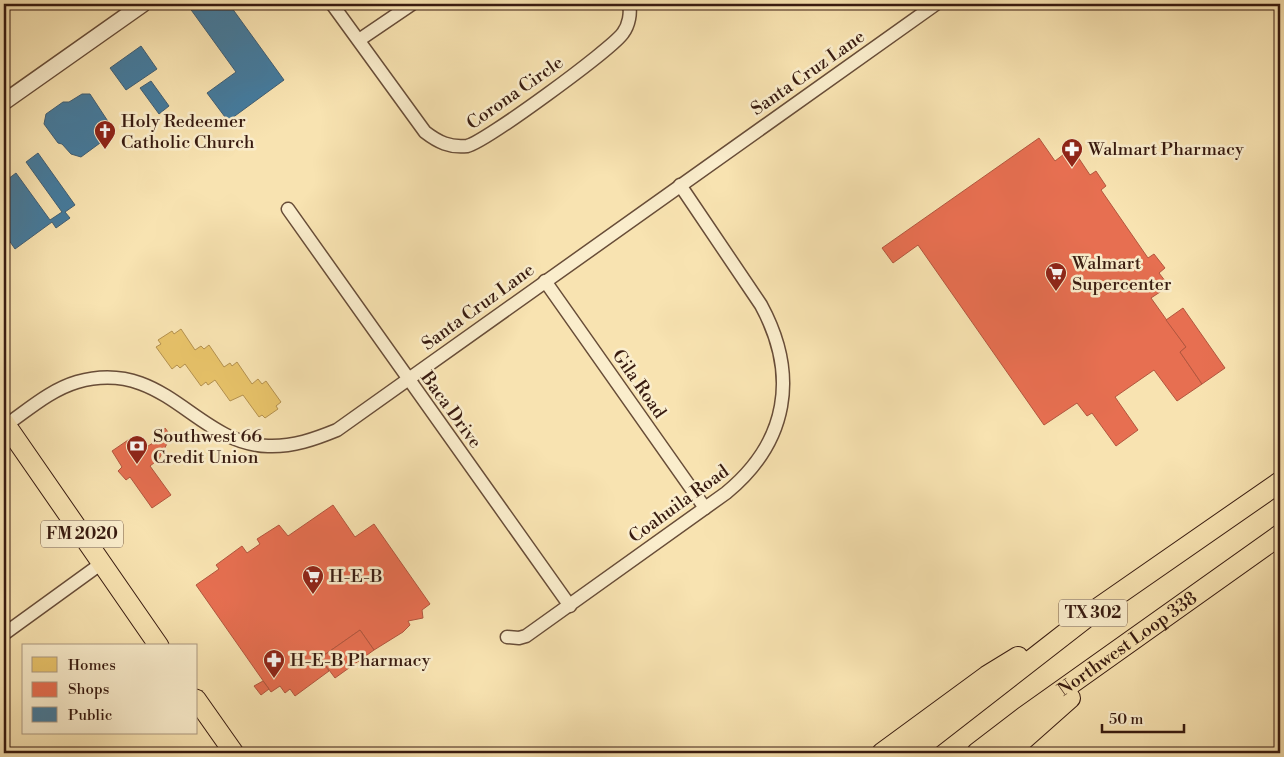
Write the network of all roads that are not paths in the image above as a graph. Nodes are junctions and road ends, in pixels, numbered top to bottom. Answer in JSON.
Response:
{"nodes":[{"id":1,"x":142,"y":4,"type":"edge"},
{"id":2,"x":332,"y":4,"type":"edge"},
{"id":3,"x":412,"y":4,"type":"edge"},
{"id":4,"x":629,"y":4,"type":"edge"},
{"id":5,"x":936,"y":4,"type":"edge"},
{"id":6,"x":359,"y":40,"type":"junction"},
{"id":7,"x":4,"y":102,"type":"edge"},
{"id":8,"x":680,"y":185,"type":"junction"},
{"id":9,"x":288,"y":209,"type":"dead end"},
{"id":10,"x":545,"y":280,"type":"junction"},
{"id":11,"x":407,"y":380,"type":"junction"},
{"id":12,"x":5,"y":424,"type":"edge"},
{"id":13,"x":1280,"y":482,"type":"edge"},
{"id":14,"x":705,"y":508,"type":"junction"},
{"id":15,"x":1280,"y":535,"type":"edge"},
{"id":16,"x":1248,"y":558,"type":"junction"},
{"id":17,"x":102,"y":562,"type":"junction"},
{"id":18,"x":570,"y":606,"type":"junction"},
{"id":19,"x":1097,"y":609,"type":"junction"},
{"id":20,"x":4,"y":634,"type":"edge"},
{"id":21,"x":507,"y":637,"type":"dead end"},
{"id":22,"x":158,"y":644,"type":"edge"},
{"id":23,"x":198,"y":702,"type":"edge"},
{"id":24,"x":234,"y":753,"type":"edge"},
{"id":25,"x":882,"y":753,"type":"edge"},
{"id":26,"x":912,"y":753,"type":"edge"},
{"id":27,"x":977,"y":753,"type":"edge"},
{"id":28,"x":1008,"y":753,"type":"edge"}],
"edges":[{"from":1,"to":7,"type":"street"},
{"from":2,"to":6,"type":"street","name":"Corona Circle"},
{"from":3,"to":6,"type":"street"},
{"from":4,"to":6,"type":"street","name":"Corona Circle"},
{"from":5,"to":8,"type":"street","name":"Santa Cruz Lane"},
{"from":8,"to":10,"type":"street","name":"Santa Cruz Lane"},
{"from":8,"to":14,"type":"street","name":"Coahuila Road"},
{"from":9,"to":11,"type":"street","name":"Baca Drive"},
{"from":10,"to":11,"type":"street","name":"Santa Cruz Lane"},
{"from":10,"to":14,"type":"street","name":"Gila Road"},
{"from":11,"to":12,"type":"street","name":"Santa Cruz Lane"},
{"from":11,"to":18,"type":"street","name":"Baca Drive"},
{"from":12,"to":17,"type":"main road","number":"FM 2020"},
{"from":13,"to":19,"type":"highway","number":"TX 302"},
{"from":14,"to":18,"type":"street","name":"Coahuila Road"},
{"from":15,"to":16,"type":"highway","name":"Northwest Loop 338","number":"TX 302"},
{"from":16,"to":27,"type":"highway","name":"Northwest Loop 338","number":"TX 302"},
{"from":16,"to":28,"type":"highway"},
{"from":17,"to":20,"type":"street"},
{"from":17,"to":22,"type":"main road","number":"FM 2020"},
{"from":18,"to":21,"type":"street","name":"Coahuila Road"},
{"from":19,"to":25,"type":"highway"},
{"from":19,"to":26,"type":"highway","number":"TX 302"},
{"from":23,"to":24,"type":"main road"}]}
